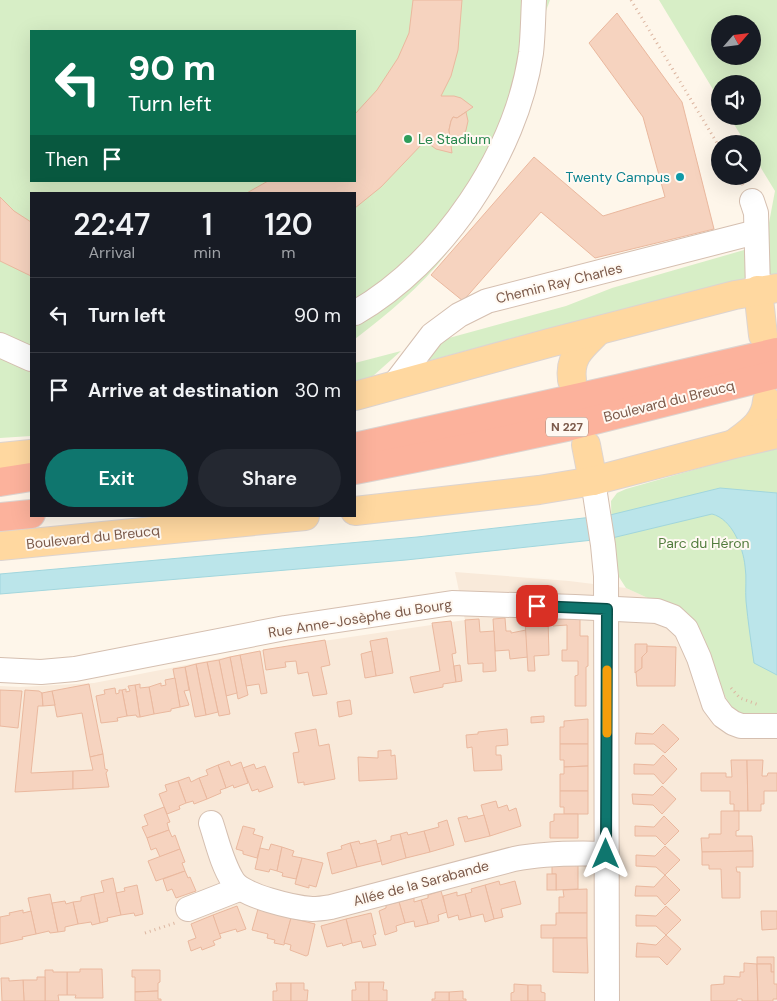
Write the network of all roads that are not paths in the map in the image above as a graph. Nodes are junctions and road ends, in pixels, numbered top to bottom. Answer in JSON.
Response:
{"nodes":[{"id":1,"x":534,"y":0,"type":"edge"},
{"id":2,"x":752,"y":201,"type":"dead end"},
{"id":3,"x":756,"y":232,"type":"junction"},
{"id":4,"x":768,"y":289,"type":"edge"},
{"id":5,"x":356,"y":312,"type":"edge"},
{"id":6,"x":598,"y":330,"type":"junction"},
{"id":7,"x":770,"y":343,"type":"edge"},
{"id":8,"x":0,"y":345,"type":"edge"},
{"id":9,"x":30,"y":359,"type":"edge"},
{"id":10,"x":777,"y":374,"type":"edge"},
{"id":11,"x":572,"y":380,"type":"dead end"},
{"id":12,"x":393,"y":386,"type":"junction"},
{"id":13,"x":356,"y":396,"type":"edge"},
{"id":14,"x":767,"y":400,"type":"dead end"},
{"id":15,"x":777,"y":434,"type":"edge"},
{"id":16,"x":734,"y":444,"type":"junction"},
{"id":17,"x":586,"y":445,"type":"dead end"},
{"id":18,"x":356,"y":447,"type":"edge"},
{"id":19,"x":30,"y":454,"type":"edge"},
{"id":20,"x":0,"y":458,"type":"edge"},
{"id":21,"x":356,"y":470,"type":"edge"},
{"id":22,"x":30,"y":477,"type":"edge"},
{"id":23,"x":592,"y":481,"type":"junction"},
{"id":24,"x":0,"y":482,"type":"edge"},
{"id":25,"x":30,"y":490,"type":"edge"},
{"id":26,"x":0,"y":492,"type":"edge"},
{"id":27,"x":356,"y":511,"type":"edge"},
{"id":28,"x":30,"y":514,"type":"edge"},
{"id":29,"x":0,"y":517,"type":"edge"},
{"id":30,"x":295,"y":517,"type":"edge"},
{"id":31,"x":0,"y":546,"type":"edge"},
{"id":32,"x":607,"y":609,"type":"junction"},
{"id":33,"x":0,"y":670,"type":"edge"},
{"id":34,"x":777,"y":726,"type":"edge"},
{"id":35,"x":211,"y":823,"type":"dead end"},
{"id":36,"x":606,"y":854,"type":"junction"},
{"id":37,"x":239,"y":889,"type":"junction"},
{"id":38,"x":188,"y":909,"type":"dead end"},
{"id":39,"x":607,"y":1001,"type":"edge"}],
"edges":[{"from":1,"to":5,"type":"street"},
{"from":2,"to":3,"type":"street"},
{"from":3,"to":4,"type":"street"},
{"from":3,"to":12,"type":"street","name":"Chemin Ray Charles"},
{"from":4,"to":6,"type":"main road"},
{"from":4,"to":7,"type":"main road"},
{"from":6,"to":11,"type":"main road"},
{"from":6,"to":12,"type":"main road"},
{"from":7,"to":18,"type":"highway","name":"Boulevard du Breucq","number":"N 227"},
{"from":8,"to":9,"type":"street"},
{"from":10,"to":21,"type":"highway","name":"Boulevard du Breucq","number":"N 227"},
{"from":12,"to":13,"type":"main road"},
{"from":14,"to":16,"type":"main road"},
{"from":15,"to":16,"type":"main road"},
{"from":16,"to":23,"type":"main road"},
{"from":17,"to":23,"type":"main road"},
{"from":19,"to":20,"type":"main road"},
{"from":22,"to":24,"type":"highway"},
{"from":23,"to":27,"type":"main road"},
{"from":23,"to":32,"type":"street"},
{"from":25,"to":26,"type":"highway"},
{"from":28,"to":29,"type":"highway"},
{"from":30,"to":31,"type":"main road","name":"Boulevard du Breucq"},
{"from":32,"to":33,"type":"street","name":"Rue Anne-Josèphe du Bourg"},
{"from":32,"to":34,"type":"street","name":"Rue Anne-Josèphe du Bourg"},
{"from":32,"to":36,"type":"street"},
{"from":35,"to":37,"type":"street"},
{"from":36,"to":37,"type":"street","name":"Allée de la Sarabande"},
{"from":36,"to":39,"type":"street"},
{"from":37,"to":38,"type":"street"}]}
